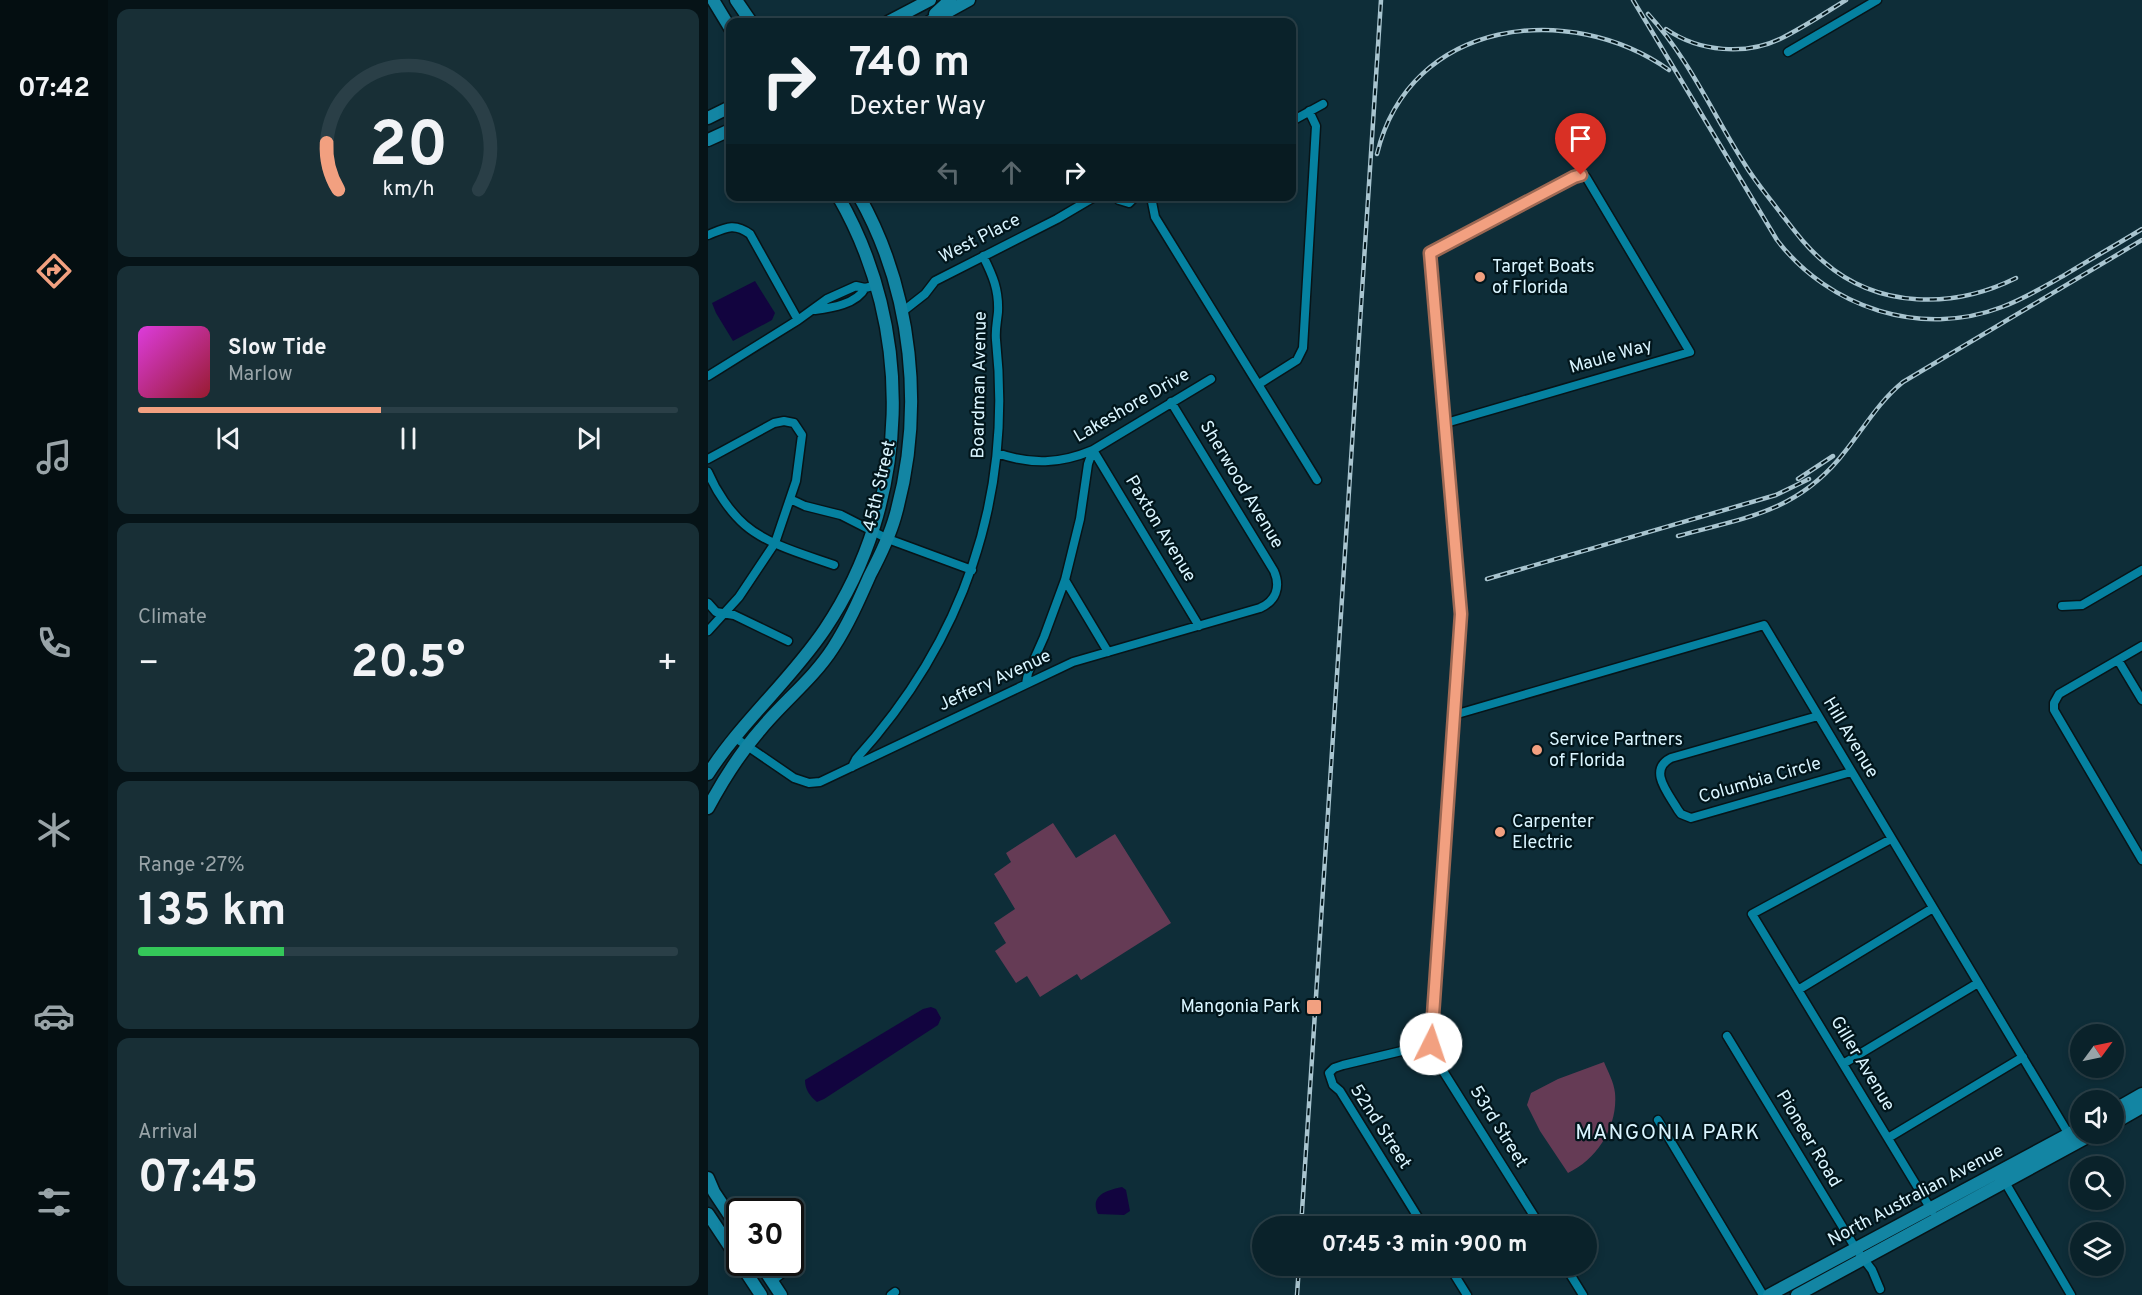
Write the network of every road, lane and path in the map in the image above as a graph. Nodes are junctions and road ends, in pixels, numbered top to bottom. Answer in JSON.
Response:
{"nodes":[{"id":1,"x":713,"y":0,"type":"edge"},
{"id":2,"x":736,"y":0,"type":"edge"},
{"id":3,"x":930,"y":0,"type":"edge"},
{"id":4,"x":950,"y":0,"type":"edge"},
{"id":5,"x":969,"y":0,"type":"edge"},
{"id":6,"x":1877,"y":0,"type":"edge"},
{"id":7,"x":748,"y":18,"type":"edge"},
{"id":8,"x":896,"y":18,"type":"edge"},
{"id":9,"x":931,"y":18,"type":"edge"},
{"id":10,"x":935,"y":18,"type":"edge"},
{"id":11,"x":726,"y":21,"type":"edge"},
{"id":12,"x":1788,"y":52,"type":"dead end"},
{"id":13,"x":1323,"y":104,"type":"dead end"},
{"id":14,"x":726,"y":109,"type":"edge"},
{"id":15,"x":1309,"y":111,"type":"junction"},
{"id":16,"x":708,"y":118,"type":"edge"},
{"id":17,"x":1296,"y":119,"type":"edge"},
{"id":18,"x":726,"y":132,"type":"edge"},
{"id":19,"x":708,"y":140,"type":"edge"},
{"id":20,"x":841,"y":201,"type":"edge"},
{"id":21,"x":861,"y":201,"type":"edge"},
{"id":22,"x":1087,"y":201,"type":"edge"},
{"id":23,"x":1152,"y":201,"type":"edge"},
{"id":24,"x":708,"y":235,"type":"edge"},
{"id":25,"x":1430,"y":253,"type":"joint"},
{"id":26,"x":983,"y":256,"type":"junction"},
{"id":27,"x":871,"y":287,"type":"junction"},
{"id":28,"x":899,"y":303,"type":"junction"},
{"id":29,"x":798,"y":320,"type":"junction"},
{"id":30,"x":708,"y":376,"type":"edge"},
{"id":31,"x":1211,"y":379,"type":"dead end"},
{"id":32,"x":1259,"y":384,"type":"junction"},
{"id":33,"x":1171,"y":402,"type":"junction"},
{"id":34,"x":1446,"y":423,"type":"junction"},
{"id":35,"x":1093,"y":450,"type":"junction"},
{"id":36,"x":998,"y":453,"type":"junction"},
{"id":37,"x":708,"y":459,"type":"edge"},
{"id":38,"x":708,"y":472,"type":"edge"},
{"id":39,"x":1317,"y":480,"type":"dead end"},
{"id":40,"x":790,"y":499,"type":"junction"},
{"id":41,"x":873,"y":532,"type":"junction"},
{"id":42,"x":888,"y":539,"type":"junction"},
{"id":43,"x":775,"y":543,"type":"junction"},
{"id":44,"x":834,"y":565,"type":"dead end"},
{"id":45,"x":972,"y":570,"type":"junction"},
{"id":46,"x":2142,"y":570,"type":"edge"},
{"id":47,"x":1065,"y":580,"type":"junction"},
{"id":48,"x":1277,"y":587,"type":"joint"},
{"id":49,"x":708,"y":603,"type":"edge"},
{"id":50,"x":2062,"y":606,"type":"dead end"},
{"id":51,"x":723,"y":614,"type":"junction"},
{"id":52,"x":1199,"y":626,"type":"junction"},
{"id":53,"x":708,"y":632,"type":"edge"},
{"id":54,"x":788,"y":640,"type":"dead end"},
{"id":55,"x":2142,"y":646,"type":"edge"},
{"id":56,"x":1108,"y":652,"type":"junction"},
{"id":57,"x":2118,"y":660,"type":"junction"},
{"id":58,"x":1026,"y":684,"type":"junction"},
{"id":59,"x":2142,"y":700,"type":"edge"},
{"id":60,"x":1454,"y":715,"type":"junction"},
{"id":61,"x":1818,"y":716,"type":"junction"},
{"id":62,"x":734,"y":737,"type":"junction"},
{"id":63,"x":747,"y":745,"type":"junction"},
{"id":64,"x":852,"y":767,"type":"junction"},
{"id":65,"x":1851,"y":772,"type":"junction"},
{"id":66,"x":708,"y":774,"type":"edge"},
{"id":67,"x":708,"y":808,"type":"edge"},
{"id":68,"x":1891,"y":838,"type":"junction"},
{"id":69,"x":2142,"y":860,"type":"edge"},
{"id":70,"x":1933,"y":908,"type":"junction"},
{"id":71,"x":1978,"y":983,"type":"junction"},
{"id":72,"x":1798,"y":990,"type":"junction"},
{"id":73,"x":1726,"y":1036,"type":"dead end"},
{"id":74,"x":1431,"y":1044,"type":"junction"},
{"id":75,"x":2023,"y":1057,"type":"junction"},
{"id":76,"x":1843,"y":1064,"type":"junction"},
{"id":77,"x":2141,"y":1099,"type":"edge"},
{"id":78,"x":2124,"y":1106,"type":"edge"},
{"id":79,"x":2124,"y":1114,"type":"edge"},
{"id":80,"x":1658,"y":1120,"type":"dead end"},
{"id":81,"x":2070,"y":1136,"type":"edge"},
{"id":82,"x":1888,"y":1138,"type":"junction"},
{"id":83,"x":2070,"y":1140,"type":"edge"},
{"id":84,"x":2002,"y":1177,"type":"junction"},
{"id":85,"x":708,"y":1178,"type":"edge"},
{"id":86,"x":711,"y":1194,"type":"edge"},
{"id":87,"x":726,"y":1213,"type":"edge"},
{"id":88,"x":708,"y":1214,"type":"edge"},
{"id":89,"x":1933,"y":1214,"type":"junction"},
{"id":90,"x":1417,"y":1216,"type":"edge"},
{"id":91,"x":1534,"y":1216,"type":"edge"},
{"id":92,"x":726,"y":1242,"type":"edge"},
{"id":93,"x":1859,"y":1254,"type":"junction"},
{"id":94,"x":749,"y":1276,"type":"edge"},
{"id":95,"x":769,"y":1276,"type":"edge"},
{"id":96,"x":779,"y":1276,"type":"edge"},
{"id":97,"x":1455,"y":1276,"type":"edge"},
{"id":98,"x":1571,"y":1276,"type":"edge"},
{"id":99,"x":772,"y":1281,"type":"junction"},
{"id":100,"x":761,"y":1295,"type":"edge"},
{"id":101,"x":781,"y":1295,"type":"edge"},
{"id":102,"x":1467,"y":1295,"type":"edge"},
{"id":103,"x":1583,"y":1295,"type":"edge"},
{"id":104,"x":1763,"y":1295,"type":"edge"},
{"id":105,"x":1769,"y":1295,"type":"edge"},
{"id":106,"x":1797,"y":1295,"type":"edge"},
{"id":107,"x":2071,"y":1295,"type":"edge"}],
"edges":[{"from":1,"to":11,"type":"main road"},
{"from":2,"to":7,"type":"main road"},
{"from":3,"to":8,"type":"main road"},
{"from":4,"to":9,"type":"main road"},
{"from":5,"to":10,"type":"main road"},
{"from":6,"to":12,"type":"street"},
{"from":13,"to":15,"type":"street"},
{"from":14,"to":16,"type":"main road"},
{"from":15,"to":17,"type":"street"},
{"from":15,"to":32,"type":"street"},
{"from":18,"to":19,"type":"main road"},
{"from":20,"to":27,"type":"main road","name":"45th Street"},
{"from":21,"to":28,"type":"main road","name":"45th Street"},
{"from":22,"to":26,"type":"street","name":"West Place"},
{"from":23,"to":32,"type":"street"},
{"from":24,"to":29,"type":"street"},
{"from":25,"to":34,"type":"street","name":"53rd Street"},
{"from":25,"to":34,"type":"street","name":"Maule Way"},
{"from":26,"to":28,"type":"street","name":"West Place"},
{"from":26,"to":36,"type":"street","name":"Boardman Avenue"},
{"from":27,"to":28,"type":"main road"},
{"from":27,"to":29,"type":"street"},
{"from":27,"to":41,"type":"main road","name":"45th Street"},
{"from":28,"to":42,"type":"main road","name":"45th Street"},
{"from":29,"to":30,"type":"street"},
{"from":31,"to":33,"type":"street","name":"Lakeshore Drive"},
{"from":32,"to":39,"type":"street"},
{"from":33,"to":35,"type":"street","name":"Lakeshore Drive"},
{"from":33,"to":48,"type":"street","name":"Sherwood Avenue"},
{"from":34,"to":60,"type":"street","name":"53rd Street"},
{"from":35,"to":36,"type":"street","name":"Lakeshore Drive"},
{"from":35,"to":47,"type":"street"},
{"from":35,"to":52,"type":"street","name":"Paxton Avenue"},
{"from":36,"to":45,"type":"street","name":"Boardman Avenue"},
{"from":37,"to":40,"type":"street"},
{"from":38,"to":43,"type":"street"},
{"from":40,"to":41,"type":"street"},
{"from":40,"to":43,"type":"street"},
{"from":41,"to":42,"type":"street"},
{"from":41,"to":62,"type":"main road","name":"45th Street"},
{"from":42,"to":45,"type":"street"},
{"from":42,"to":63,"type":"main road","name":"45th Street"},
{"from":43,"to":44,"type":"street"},
{"from":43,"to":51,"type":"street"},
{"from":45,"to":64,"type":"street","name":"Boardman Avenue"},
{"from":46,"to":50,"type":"street"},
{"from":47,"to":56,"type":"street"},
{"from":47,"to":58,"type":"street"},
{"from":48,"to":52,"type":"street","name":"Jeffery Avenue"},
{"from":49,"to":51,"type":"street"},
{"from":51,"to":53,"type":"street"},
{"from":51,"to":54,"type":"street"},
{"from":52,"to":56,"type":"street","name":"Jeffery Avenue"},
{"from":55,"to":57,"type":"street"},
{"from":56,"to":58,"type":"street","name":"Jeffery Avenue"},
{"from":57,"to":59,"type":"street"},
{"from":57,"to":69,"type":"street"},
{"from":58,"to":64,"type":"street","name":"Jeffery Avenue"},
{"from":60,"to":61,"type":"street","name":"Hill Avenue"},
{"from":60,"to":74,"type":"street","name":"53rd Street"},
{"from":61,"to":65,"type":"street","name":"Hill Avenue"},
{"from":61,"to":65,"type":"street","name":"Columbia Circle"},
{"from":62,"to":63,"type":"street","name":"Jeffery Avenue"},
{"from":62,"to":66,"type":"main road","name":"45th Street"},
{"from":63,"to":64,"type":"street","name":"Jeffery Avenue"},
{"from":63,"to":67,"type":"main road","name":"45th Street"},
{"from":65,"to":68,"type":"street","name":"Hill Avenue"},
{"from":68,"to":70,"type":"street","name":"Hill Avenue"},
{"from":68,"to":72,"type":"street","name":"Giller Avenue"},
{"from":70,"to":71,"type":"street","name":"Hill Avenue"},
{"from":70,"to":72,"type":"street"},
{"from":71,"to":75,"type":"street","name":"Hill Avenue"},
{"from":71,"to":76,"type":"street"},
{"from":72,"to":76,"type":"street","name":"Giller Avenue"},
{"from":73,"to":93,"type":"street","name":"Pioneer Road"},
{"from":74,"to":90,"type":"street","name":"52nd Street"},
{"from":74,"to":91,"type":"street","name":"53rd Street"},
{"from":75,"to":81,"type":"street","name":"Hill Avenue"},
{"from":75,"to":82,"type":"street"},
{"from":76,"to":82,"type":"street","name":"Giller Avenue"},
{"from":77,"to":78,"type":"main road"},
{"from":77,"to":79,"type":"main road"},
{"from":80,"to":104,"type":"street"},
{"from":82,"to":89,"type":"street","name":"Giller Avenue"},
{"from":83,"to":84,"type":"main road","name":"North Australian Avenue"},
{"from":84,"to":89,"type":"main road","name":"North Australian Avenue"},
{"from":84,"to":107,"type":"street"},
{"from":85,"to":86,"type":"main road"},
{"from":86,"to":87,"type":"main road"},
{"from":88,"to":92,"type":"main road"},
{"from":89,"to":93,"type":"main road","name":"North Australian Avenue"},
{"from":93,"to":105,"type":"main road","name":"North Australian Avenue"},
{"from":93,"to":106,"type":"main road","name":"North Australian Avenue"},
{"from":94,"to":100,"type":"main road"},
{"from":95,"to":99,"type":"main road"},
{"from":96,"to":99,"type":"street"},
{"from":97,"to":102,"type":"street"},
{"from":98,"to":103,"type":"street"},
{"from":99,"to":101,"type":"main road"}]}
